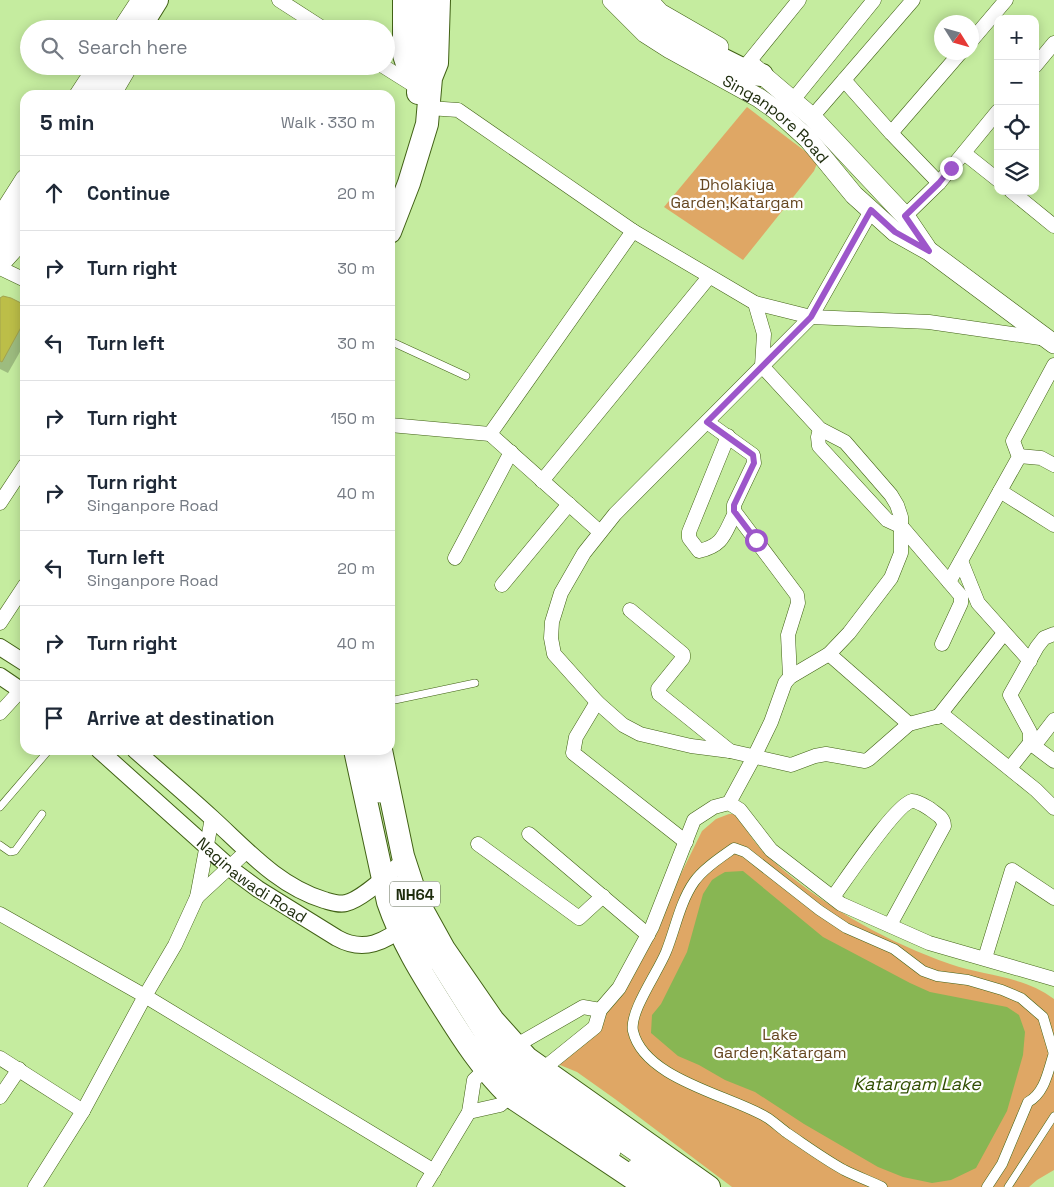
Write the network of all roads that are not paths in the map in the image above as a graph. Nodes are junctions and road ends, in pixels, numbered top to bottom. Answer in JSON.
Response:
{"nodes":[{"id":1,"x":141,"y":0,"type":"edge"},
{"id":2,"x":157,"y":0,"type":"edge"},
{"id":3,"x":170,"y":0,"type":"edge"},
{"id":4,"x":279,"y":0,"type":"edge"},
{"id":5,"x":404,"y":0,"type":"edge"},
{"id":6,"x":422,"y":0,"type":"edge"},
{"id":7,"x":433,"y":0,"type":"edge"},
{"id":8,"x":440,"y":0,"type":"edge"},
{"id":9,"x":612,"y":0,"type":"edge"},
{"id":10,"x":630,"y":0,"type":"edge"},
{"id":11,"x":648,"y":0,"type":"edge"},
{"id":12,"x":799,"y":0,"type":"edge"},
{"id":13,"x":874,"y":0,"type":"edge"},
{"id":14,"x":913,"y":0,"type":"edge"},
{"id":15,"x":1006,"y":0,"type":"edge"},
{"id":16,"x":295,"y":4,"type":"edge"},
{"id":17,"x":128,"y":20,"type":"edge"},
{"id":18,"x":145,"y":20,"type":"edge"},
{"id":19,"x":158,"y":20,"type":"edge"},
{"id":20,"x":314,"y":20,"type":"edge"},
{"id":21,"x":979,"y":32,"type":"edge"},
{"id":22,"x":1054,"y":43,"type":"edge"},
{"id":23,"x":954,"y":60,"type":"edge"},
{"id":24,"x":1039,"y":61,"type":"edge"},
{"id":25,"x":747,"y":67,"type":"junction"},
{"id":26,"x":395,"y":68,"type":"edge"},
{"id":27,"x":424,"y":74,"type":"junction"},
{"id":28,"x":92,"y":75,"type":"edge"},
{"id":29,"x":109,"y":75,"type":"edge"},
{"id":30,"x":123,"y":75,"type":"edge"},
{"id":31,"x":844,"y":80,"type":"junction"},
{"id":32,"x":83,"y":90,"type":"edge"},
{"id":33,"x":100,"y":90,"type":"edge"},
{"id":34,"x":114,"y":90,"type":"edge"},
{"id":35,"x":793,"y":100,"type":"junction"},
{"id":36,"x":429,"y":108,"type":"junction"},
{"id":37,"x":812,"y":116,"type":"junction"},
{"id":38,"x":994,"y":116,"type":"edge"},
{"id":39,"x":892,"y":133,"type":"junction"},
{"id":40,"x":964,"y":152,"type":"junction"},
{"id":41,"x":994,"y":177,"type":"edge"},
{"id":42,"x":395,"y":180,"type":"edge"},
{"id":43,"x":939,"y":183,"type":"junction"},
{"id":44,"x":1016,"y":195,"type":"edge"},
{"id":45,"x":20,"y":196,"type":"edge"},
{"id":46,"x":871,"y":210,"type":"junction"},
{"id":47,"x":905,"y":216,"type":"junction"},
{"id":48,"x":20,"y":218,"type":"edge"},
{"id":49,"x":395,"y":220,"type":"edge"},
{"id":50,"x":1054,"y":226,"type":"edge"},
{"id":51,"x":633,"y":231,"type":"junction"},
{"id":52,"x":4,"y":249,"type":"edge"},
{"id":53,"x":929,"y":251,"type":"junction"},
{"id":54,"x":20,"y":273,"type":"edge"},
{"id":55,"x":709,"y":277,"type":"junction"},
{"id":56,"x":755,"y":303,"type":"junction"},
{"id":57,"x":811,"y":317,"type":"junction"},
{"id":58,"x":1051,"y":342,"type":"edge"},
{"id":59,"x":395,"y":343,"type":"edge"},
{"id":60,"x":1054,"y":365,"type":"edge"},
{"id":61,"x":762,"y":366,"type":"junction"},
{"id":62,"x":466,"y":376,"type":"dead end"},
{"id":63,"x":707,"y":422,"type":"junction"},
{"id":64,"x":395,"y":425,"type":"edge"},
{"id":65,"x":820,"y":429,"type":"junction"},
{"id":66,"x":490,"y":434,"type":"junction"},
{"id":67,"x":728,"y":436,"type":"junction"},
{"id":68,"x":511,"y":452,"type":"junction"},
{"id":69,"x":1019,"y":456,"type":"junction"},
{"id":70,"x":1054,"y":465,"type":"edge"},
{"id":71,"x":20,"y":473,"type":"edge"},
{"id":72,"x":542,"y":481,"type":"junction"},
{"id":73,"x":1000,"y":491,"type":"junction"},
{"id":74,"x":0,"y":503,"type":"edge"},
{"id":75,"x":569,"y":504,"type":"junction"},
{"id":76,"x":736,"y":513,"type":"junction"},
{"id":77,"x":1054,"y":525,"type":"edge"},
{"id":78,"x":902,"y":527,"type":"junction"},
{"id":79,"x":600,"y":532,"type":"junction"},
{"id":80,"x":455,"y":558,"type":"dead end"},
{"id":81,"x":961,"y":561,"type":"junction"},
{"id":82,"x":949,"y":582,"type":"junction"},
{"id":83,"x":502,"y":585,"type":"dead end"},
{"id":84,"x":20,"y":593,"type":"edge"},
{"id":85,"x":630,"y":610,"type":"dead end"},
{"id":86,"x":0,"y":623,"type":"edge"},
{"id":87,"x":1054,"y":634,"type":"edge"},
{"id":88,"x":1001,"y":637,"type":"dead end"},
{"id":89,"x":942,"y":644,"type":"dead end"},
{"id":90,"x":0,"y":647,"type":"edge"},
{"id":91,"x":829,"y":654,"type":"junction"},
{"id":92,"x":1030,"y":660,"type":"junction"},
{"id":93,"x":20,"y":661,"type":"edge"},
{"id":94,"x":0,"y":676,"type":"edge"},
{"id":95,"x":790,"y":677,"type":"junction"},
{"id":96,"x":475,"y":683,"type":"dead end"},
{"id":97,"x":20,"y":689,"type":"edge"},
{"id":98,"x":20,"y":694,"type":"edge"},
{"id":99,"x":395,"y":700,"type":"edge"},
{"id":100,"x":597,"y":702,"type":"junction"},
{"id":101,"x":0,"y":714,"type":"edge"},
{"id":102,"x":938,"y":717,"type":"junction"},
{"id":103,"x":1054,"y":720,"type":"edge"},
{"id":104,"x":909,"y":724,"type":"junction"},
{"id":105,"x":1032,"y":744,"type":"junction"},
{"id":106,"x":730,"y":751,"type":"junction"},
{"id":107,"x":45,"y":755,"type":"edge"},
{"id":108,"x":105,"y":755,"type":"edge"},
{"id":109,"x":141,"y":755,"type":"edge"},
{"id":110,"x":356,"y":755,"type":"edge"},
{"id":111,"x":370,"y":755,"type":"edge"},
{"id":112,"x":382,"y":755,"type":"edge"},
{"id":113,"x":754,"y":757,"type":"junction"},
{"id":114,"x":1054,"y":761,"type":"edge"},
{"id":115,"x":1010,"y":768,"type":"junction"},
{"id":116,"x":729,"y":803,"type":"junction"},
{"id":117,"x":0,"y":807,"type":"edge"},
{"id":118,"x":1054,"y":808,"type":"edge"},
{"id":119,"x":42,"y":814,"type":"dead end"},
{"id":120,"x":212,"y":818,"type":"junction"},
{"id":121,"x":529,"y":834,"type":"dead end"},
{"id":122,"x":686,"y":842,"type":"junction"},
{"id":123,"x":478,"y":844,"type":"dead end"},
{"id":124,"x":0,"y":845,"type":"edge"},
{"id":125,"x":206,"y":846,"type":"junction"},
{"id":126,"x":247,"y":851,"type":"junction"},
{"id":127,"x":230,"y":868,"type":"junction"},
{"id":128,"x":394,"y":869,"type":"junction"},
{"id":129,"x":603,"y":896,"type":"junction"},
{"id":130,"x":197,"y":897,"type":"junction"},
{"id":131,"x":833,"y":898,"type":"junction"},
{"id":132,"x":1054,"y":898,"type":"edge"},
{"id":133,"x":0,"y":914,"type":"edge"},
{"id":134,"x":412,"y":922,"type":"junction"},
{"id":135,"x":890,"y":925,"type":"junction"},
{"id":136,"x":648,"y":935,"type":"junction"},
{"id":137,"x":985,"y":958,"type":"junction"},
{"id":138,"x":1054,"y":979,"type":"edge"},
{"id":139,"x":145,"y":996,"type":"junction"},
{"id":140,"x":600,"y":1010,"type":"junction"},
{"id":141,"x":499,"y":1057,"type":"junction"},
{"id":142,"x":0,"y":1058,"type":"edge"},
{"id":143,"x":18,"y":1069,"type":"junction"},
{"id":144,"x":526,"y":1083,"type":"junction"},
{"id":145,"x":0,"y":1097,"type":"edge"},
{"id":146,"x":83,"y":1111,"type":"junction"},
{"id":147,"x":469,"y":1112,"type":"junction"},
{"id":148,"x":1054,"y":1116,"type":"edge"},
{"id":149,"x":434,"y":1171,"type":"junction"},
{"id":150,"x":35,"y":1187,"type":"edge"},
{"id":151,"x":424,"y":1187,"type":"edge"},
{"id":152,"x":646,"y":1187,"type":"edge"},
{"id":153,"x":663,"y":1187,"type":"edge"},
{"id":154,"x":686,"y":1187,"type":"edge"},
{"id":155,"x":709,"y":1187,"type":"edge"},
{"id":156,"x":882,"y":1187,"type":"edge"},
{"id":157,"x":987,"y":1187,"type":"edge"},
{"id":158,"x":1008,"y":1187,"type":"edge"}],
"edges":[{"from":1,"to":17,"type":"main road"},
{"from":2,"to":18,"type":"highway"},
{"from":3,"to":19,"type":"main road"},
{"from":4,"to":16,"type":"street"},
{"from":5,"to":27,"type":"highway"},
{"from":6,"to":27,"type":"highway"},
{"from":7,"to":27,"type":"highway"},
{"from":8,"to":27,"type":"highway"},
{"from":9,"to":46,"type":"main road","name":"Singanpore Road"},
{"from":10,"to":25,"type":"highway"},
{"from":11,"to":25,"type":"main road","name":"Singanpore Road"},
{"from":12,"to":25,"type":"street"},
{"from":13,"to":35,"type":"street"},
{"from":14,"to":31,"type":"street"},
{"from":15,"to":21,"type":"street"},
{"from":16,"to":20,"type":"street"},
{"from":22,"to":24,"type":"street"},
{"from":23,"to":39,"type":"street"},
{"from":25,"to":35,"type":"main road","name":"Singanpore Road"},
{"from":26,"to":27,"type":"street"},
{"from":27,"to":36,"type":"highway"},
{"from":27,"to":42,"type":"highway"},
{"from":28,"to":32,"type":"main road"},
{"from":29,"to":33,"type":"highway"},
{"from":30,"to":34,"type":"main road"},
{"from":31,"to":37,"type":"street"},
{"from":31,"to":39,"type":"street"},
{"from":35,"to":37,"type":"main road","name":"Singanpore Road"},
{"from":36,"to":49,"type":"highway"},
{"from":36,"to":51,"type":"street"},
{"from":37,"to":47,"type":"main road","name":"Singanpore Road"},
{"from":38,"to":40,"type":"street"},
{"from":39,"to":43,"type":"street"},
{"from":40,"to":41,"type":"street"},
{"from":40,"to":43,"type":"street"},
{"from":43,"to":47,"type":"street"},
{"from":44,"to":50,"type":"street"},
{"from":45,"to":52,"type":"main road"},
{"from":46,"to":53,"type":"main road","name":"Singanpore Road"},
{"from":46,"to":57,"type":"street"},
{"from":47,"to":53,"type":"main road","name":"Singanpore Road"},
{"from":48,"to":52,"type":"highway"},
{"from":51,"to":55,"type":"street"},
{"from":51,"to":66,"type":"street"},
{"from":52,"to":54,"type":"street"},
{"from":53,"to":58,"type":"main road","name":"Singanpore Road"},
{"from":55,"to":56,"type":"street"},
{"from":55,"to":72,"type":"street"},
{"from":56,"to":57,"type":"street"},
{"from":56,"to":61,"type":"street"},
{"from":57,"to":58,"type":"street"},
{"from":57,"to":61,"type":"street"},
{"from":59,"to":62,"type":"lane"},
{"from":60,"to":69,"type":"street"},
{"from":61,"to":63,"type":"street"},
{"from":61,"to":65,"type":"street"},
{"from":63,"to":67,"type":"street"},
{"from":63,"to":79,"type":"street"},
{"from":64,"to":66,"type":"street"},
{"from":65,"to":78,"type":"street"},
{"from":65,"to":78,"type":"street"},
{"from":66,"to":68,"type":"street"},
{"from":67,"to":76,"type":"street"},
{"from":67,"to":76,"type":"street"},
{"from":68,"to":72,"type":"street"},
{"from":68,"to":80,"type":"street"},
{"from":69,"to":70,"type":"street"},
{"from":69,"to":73,"type":"street"},
{"from":71,"to":74,"type":"street"},
{"from":72,"to":75,"type":"street"},
{"from":73,"to":77,"type":"street"},
{"from":73,"to":81,"type":"street"},
{"from":75,"to":79,"type":"street"},
{"from":75,"to":83,"type":"street"},
{"from":76,"to":95,"type":"street"},
{"from":78,"to":82,"type":"street"},
{"from":78,"to":91,"type":"street"},
{"from":79,"to":100,"type":"street"},
{"from":81,"to":82,"type":"street"},
{"from":81,"to":92,"type":"street"},
{"from":82,"to":89,"type":"street"},
{"from":84,"to":86,"type":"street"},
{"from":85,"to":106,"type":"street"},
{"from":87,"to":92,"type":"street"},
{"from":88,"to":102,"type":"street"},
{"from":90,"to":93,"type":"street"},
{"from":91,"to":95,"type":"street"},
{"from":91,"to":104,"type":"street"},
{"from":92,"to":105,"type":"street"},
{"from":94,"to":97,"type":"street"},
{"from":95,"to":113,"type":"street"},
{"from":96,"to":99,"type":"lane"},
{"from":98,"to":101,"type":"street"},
{"from":100,"to":106,"type":"street"},
{"from":100,"to":122,"type":"street"},
{"from":102,"to":104,"type":"street"},
{"from":102,"to":115,"type":"street"},
{"from":103,"to":105,"type":"street"},
{"from":104,"to":113,"type":"street"},
{"from":105,"to":114,"type":"street"},
{"from":105,"to":115,"type":"street"},
{"from":106,"to":113,"type":"street"},
{"from":107,"to":117,"type":"lane"},
{"from":108,"to":125,"type":"street","name":"Naginawadi Road"},
{"from":109,"to":120,"type":"street","name":"Naginawadi Road"},
{"from":110,"to":128,"type":"highway","number":"NH64"},
{"from":111,"to":128,"type":"main road"},
{"from":112,"to":128,"type":"highway","number":"NH64"},
{"from":113,"to":116,"type":"street"},
{"from":115,"to":118,"type":"street"},
{"from":116,"to":122,"type":"street"},
{"from":116,"to":131,"type":"street"},
{"from":119,"to":124,"type":"lane"},
{"from":120,"to":125,"type":"street"},
{"from":120,"to":126,"type":"street","name":"Naginawadi Road"},
{"from":121,"to":129,"type":"street"},
{"from":122,"to":136,"type":"street"},
{"from":123,"to":129,"type":"street"},
{"from":125,"to":127,"type":"street","name":"Naginawadi Road"},
{"from":125,"to":130,"type":"street"},
{"from":126,"to":127,"type":"street"},
{"from":126,"to":128,"type":"street","name":"Naginawadi Road"},
{"from":127,"to":130,"type":"street"},
{"from":127,"to":134,"type":"street","name":"Naginawadi Road"},
{"from":128,"to":134,"type":"highway","number":"NH64"},
{"from":128,"to":134,"type":"highway","number":"NH64"},
{"from":129,"to":136,"type":"street"},
{"from":130,"to":139,"type":"street"},
{"from":131,"to":135,"type":"street"},
{"from":131,"to":135,"type":"street"},
{"from":132,"to":137,"type":"street"},
{"from":133,"to":139,"type":"street"},
{"from":134,"to":141,"type":"highway","number":"NH64"},
{"from":134,"to":141,"type":"highway","number":"NH64"},
{"from":135,"to":137,"type":"street"},
{"from":136,"to":140,"type":"street"},
{"from":137,"to":138,"type":"street"},
{"from":139,"to":146,"type":"street"},
{"from":139,"to":149,"type":"street"},
{"from":140,"to":141,"type":"street"},
{"from":140,"to":144,"type":"street"},
{"from":141,"to":144,"type":"highway","number":"NH64"},
{"from":141,"to":144,"type":"highway","number":"NH64"},
{"from":141,"to":147,"type":"street"},
{"from":142,"to":143,"type":"street"},
{"from":143,"to":145,"type":"street"},
{"from":143,"to":146,"type":"street"},
{"from":144,"to":147,"type":"street"},
{"from":144,"to":152,"type":"highway","number":"NH64"},
{"from":144,"to":153,"type":"main road"},
{"from":144,"to":154,"type":"main road"},
{"from":144,"to":155,"type":"highway","number":"NH64"},
{"from":146,"to":150,"type":"street"},
{"from":147,"to":149,"type":"street"},
{"from":148,"to":158,"type":"lane"},
{"from":149,"to":151,"type":"street"},
{"from":156,"to":157,"type":"street"}]}
